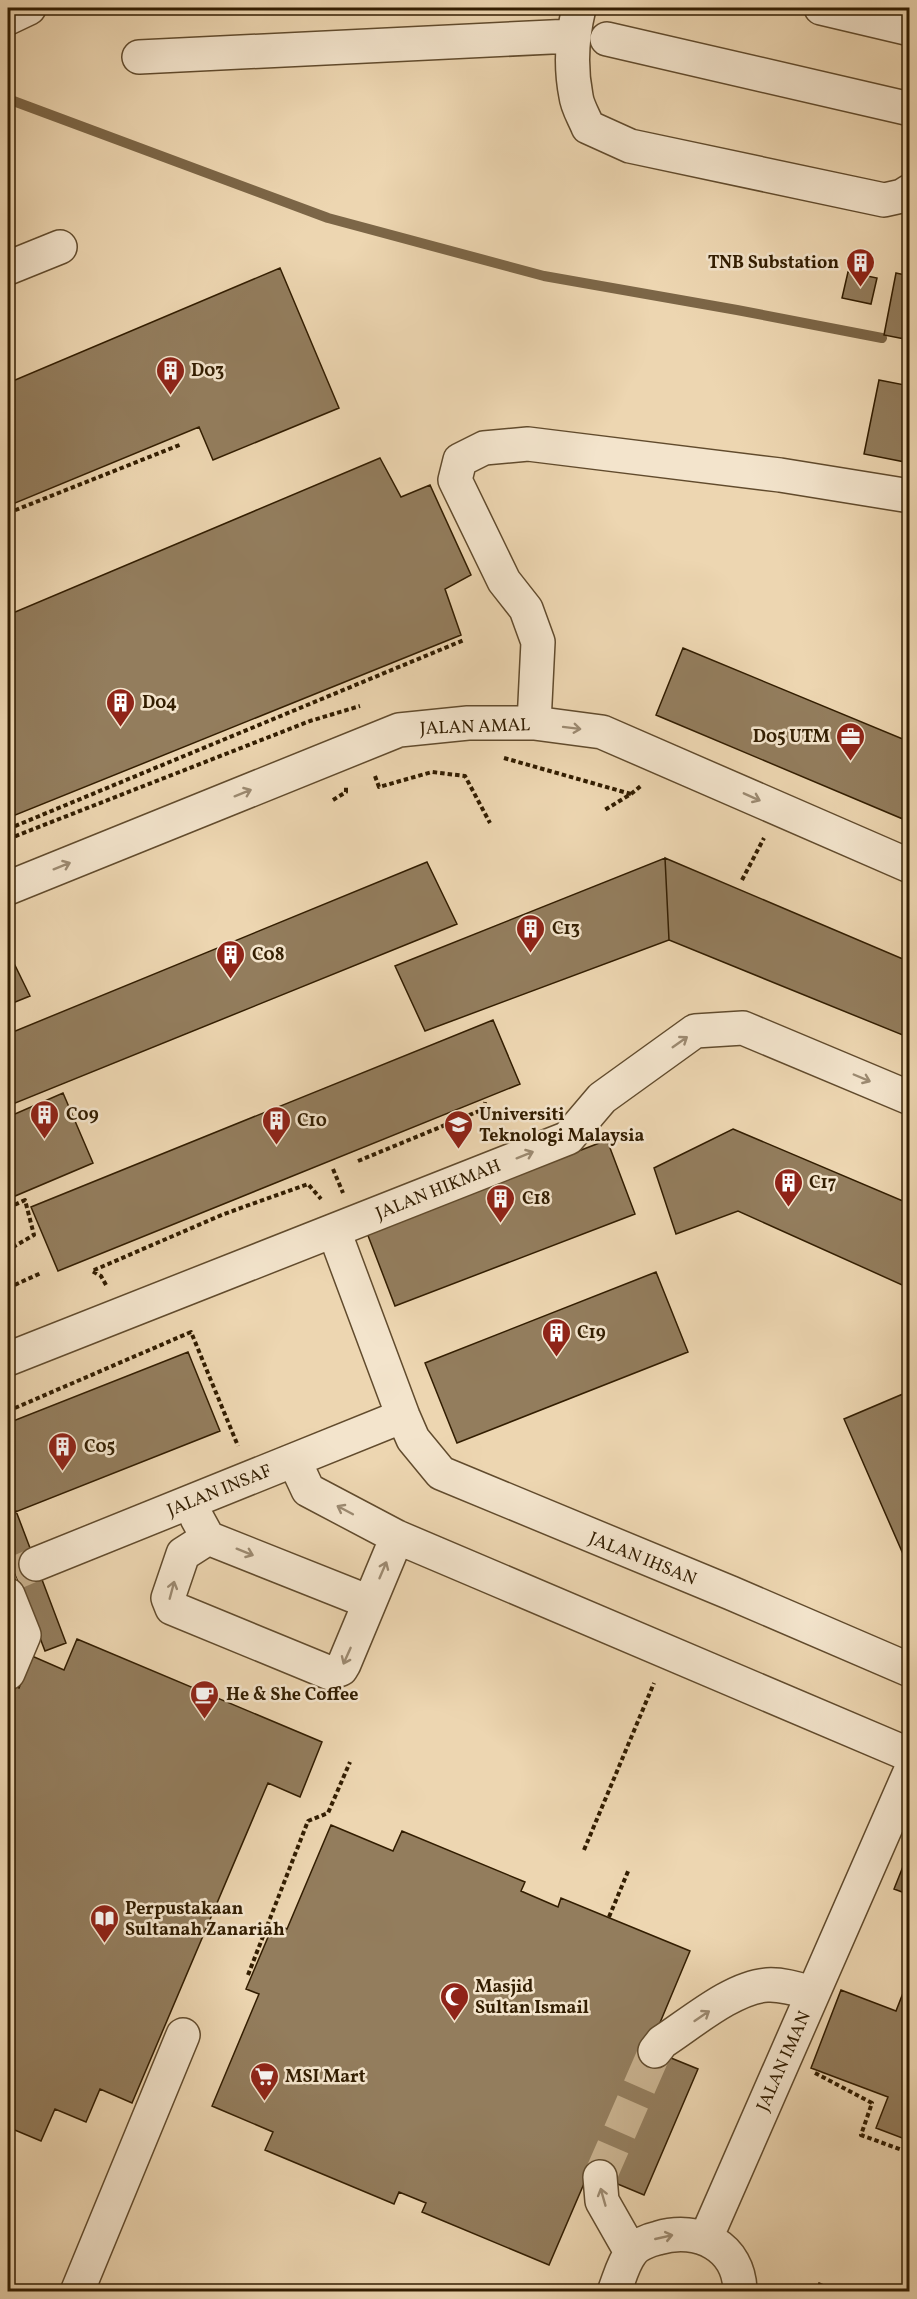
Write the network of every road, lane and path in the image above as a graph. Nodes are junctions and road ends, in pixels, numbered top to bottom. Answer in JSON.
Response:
{"nodes":[{"id":1,"x":29,"y":8,"type":"edge"},
{"id":2,"x":821,"y":8,"type":"edge"},
{"id":3,"x":8,"y":18,"type":"edge"},
{"id":4,"x":576,"y":22,"type":"edge"},
{"id":5,"x":909,"y":29,"type":"edge"},
{"id":6,"x":607,"y":39,"type":"dead end"},
{"id":7,"x":139,"y":57,"type":"dead end"},
{"id":8,"x":909,"y":109,"type":"edge"},
{"id":9,"x":909,"y":192,"type":"edge"},
{"id":10,"x":60,"y":247,"type":"dead end"},
{"id":11,"x":8,"y":268,"type":"edge"},
{"id":12,"x":182,"y":444,"type":"dead end"},
{"id":13,"x":909,"y":496,"type":"edge"},
{"id":14,"x":8,"y":513,"type":"edge"},
{"id":15,"x":464,"y":640,"type":"dead end"},
{"id":16,"x":362,"y":706,"type":"dead end"},
{"id":17,"x":534,"y":723,"type":"junction"},
{"id":18,"x":502,"y":758,"type":"dead end"},
{"id":19,"x":371,"y":768,"type":"dead end"},
{"id":20,"x":603,"y":811,"type":"dead end"},
{"id":21,"x":490,"y":823,"type":"dead end"},
{"id":22,"x":8,"y":829,"type":"edge"},
{"id":23,"x":8,"y":839,"type":"edge"},
{"id":24,"x":909,"y":866,"type":"edge"},
{"id":25,"x":8,"y":888,"type":"edge"},
{"id":26,"x":909,"y":1098,"type":"edge"},
{"id":27,"x":485,"y":1102,"type":"dead end"},
{"id":28,"x":358,"y":1161,"type":"dead end"},
{"id":29,"x":333,"y":1169,"type":"dead end"},
{"id":30,"x":8,"y":1208,"type":"edge"},
{"id":31,"x":332,"y":1212,"type":"junction"},
{"id":32,"x":8,"y":1250,"type":"edge"},
{"id":33,"x":41,"y":1273,"type":"dead end"},
{"id":34,"x":8,"y":1288,"type":"edge"},
{"id":35,"x":112,"y":1294,"type":"dead end"},
{"id":36,"x":8,"y":1359,"type":"edge"},
{"id":37,"x":8,"y":1411,"type":"edge"},
{"id":38,"x":403,"y":1416,"type":"junction"},
{"id":39,"x":242,"y":1456,"type":"dead end"},
{"id":40,"x":294,"y":1460,"type":"junction"},
{"id":41,"x":190,"y":1502,"type":"junction"},
{"id":42,"x":397,"y":1537,"type":"junction"},
{"id":43,"x":208,"y":1538,"type":"junction"},
{"id":44,"x":16,"y":1577,"type":"edge"},
{"id":45,"x":369,"y":1602,"type":"junction"},
{"id":46,"x":667,"y":1652,"type":"junction"},
{"id":47,"x":909,"y":1670,"type":"edge"},
{"id":48,"x":8,"y":1673,"type":"edge"},
{"id":49,"x":909,"y":1755,"type":"edge"},
{"id":50,"x":350,"y":1762,"type":"dead end"},
{"id":51,"x":909,"y":1772,"type":"edge"},
{"id":52,"x":584,"y":1850,"type":"dead end"},
{"id":53,"x":629,"y":1869,"type":"dead end"},
{"id":54,"x":609,"y":1917,"type":"dead end"},
{"id":55,"x":248,"y":1975,"type":"dead end"},
{"id":56,"x":812,"y":1993,"type":"junction"},
{"id":57,"x":183,"y":2035,"type":"dead end"},
{"id":58,"x":655,"y":2051,"type":"tunnel mouth"},
{"id":59,"x":784,"y":2057,"type":"junction"},
{"id":60,"x":909,"y":2153,"type":"edge"},
{"id":61,"x":600,"y":2177,"type":"tunnel mouth"},
{"id":62,"x":706,"y":2238,"type":"junction"},
{"id":63,"x":631,"y":2252,"type":"junction"},
{"id":64,"x":77,"y":2292,"type":"edge"},
{"id":65,"x":614,"y":2292,"type":"edge"},
{"id":66,"x":740,"y":2292,"type":"edge"}],
"edges":[{"from":1,"to":3,"type":"street"},
{"from":2,"to":5,"type":"street"},
{"from":4,"to":7,"type":"street"},
{"from":4,"to":9,"type":"street"},
{"from":6,"to":8,"type":"street"},
{"from":10,"to":11,"type":"street"},
{"from":12,"to":14,"type":"path"},
{"from":13,"to":17,"type":"street"},
{"from":15,"to":22,"type":"path"},
{"from":16,"to":23,"type":"path"},
{"from":17,"to":24,"type":"street","name":"JALAN AMAL","one_way":true},
{"from":25,"to":17,"type":"street","name":"JALAN AMAL","one_way":true},
{"from":18,"to":20,"type":"path"},
{"from":19,"to":21,"type":"path"},
{"from":31,"to":26,"type":"street","name":"JALAN HIKMAH","one_way":true},
{"from":27,"to":28,"type":"path"},
{"from":29,"to":31,"type":"path"},
{"from":30,"to":32,"type":"path"},
{"from":31,"to":35,"type":"path"},
{"from":31,"to":36,"type":"street","name":"JALAN HIKMAH"},
{"from":31,"to":38,"type":"street","name":"JALAN IHSAN"},
{"from":33,"to":34,"type":"path"},
{"from":37,"to":39,"type":"path"},
{"from":38,"to":40,"type":"street","name":"JALAN INSAF"},
{"from":38,"to":47,"type":"street","name":"JALAN IHSAN"},
{"from":40,"to":41,"type":"street","name":"JALAN INSAF"},
{"from":42,"to":40,"type":"street","one_way":true},
{"from":41,"to":43,"type":"street"},
{"from":41,"to":44,"type":"street","name":"JALAN INSAF"},
{"from":45,"to":42,"type":"street","one_way":true},
{"from":42,"to":46,"type":"street"},
{"from":43,"to":45,"type":"street","one_way":true},
{"from":45,"to":43,"type":"street","one_way":true},
{"from":44,"to":48,"type":"street"},
{"from":46,"to":49,"type":"street"},
{"from":46,"to":52,"type":"path"},
{"from":50,"to":55,"type":"path"},
{"from":51,"to":56,"type":"street","name":"JALAN IMAN"},
{"from":53,"to":54,"type":"path"},
{"from":58,"to":56,"type":"street","one_way":true},
{"from":56,"to":59,"type":"street","name":"JALAN IMAN"},
{"from":57,"to":64,"type":"street"},
{"from":59,"to":60,"type":"path"},
{"from":59,"to":62,"type":"street","name":"JALAN IMAN"},
{"from":63,"to":61,"type":"street","one_way":true},
{"from":63,"to":62,"type":"street","one_way":true},
{"from":62,"to":66,"type":"street"},
{"from":63,"to":65,"type":"street"}]}
